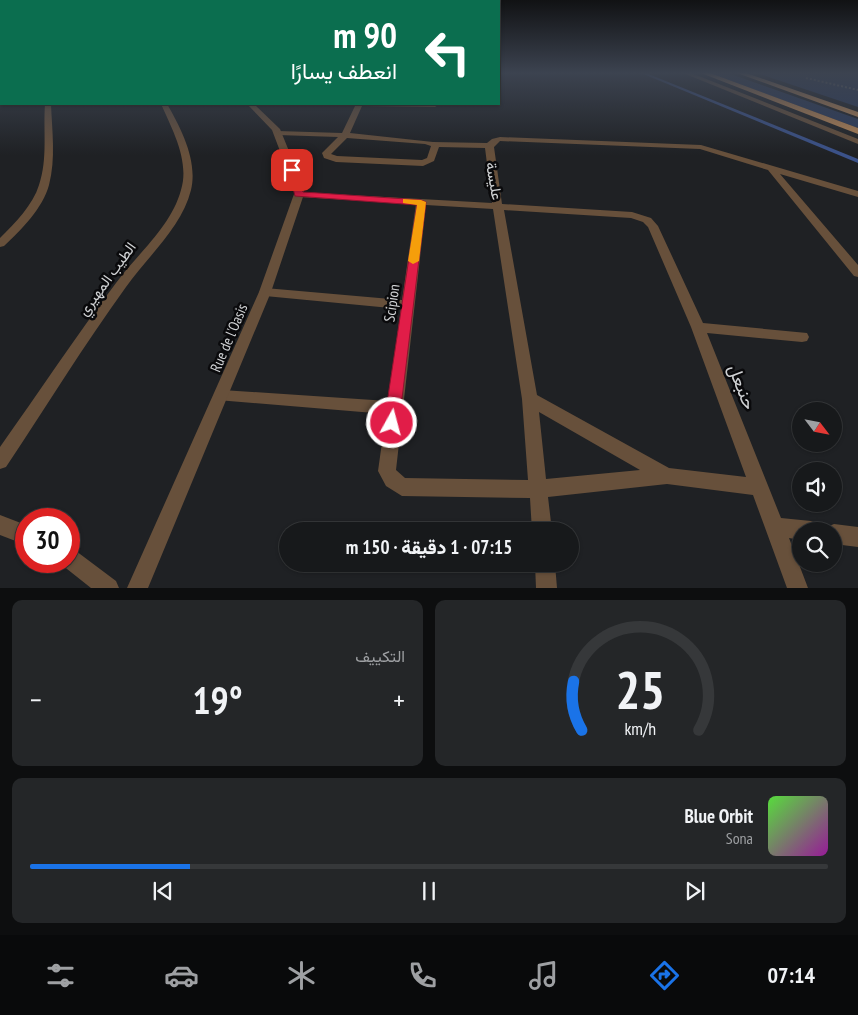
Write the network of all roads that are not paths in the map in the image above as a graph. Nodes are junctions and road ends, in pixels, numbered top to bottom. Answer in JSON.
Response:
{"nodes":[{"id":1,"x":754,"y":100,"type":"edge"},
{"id":2,"x":777,"y":100,"type":"edge"},
{"id":3,"x":817,"y":100,"type":"edge"},
{"id":4,"x":48,"y":105,"type":"edge"},
{"id":5,"x":165,"y":105,"type":"edge"},
{"id":6,"x":251,"y":105,"type":"edge"},
{"id":7,"x":360,"y":105,"type":"edge"},
{"id":8,"x":858,"y":115,"type":"edge"},
{"id":9,"x":858,"y":131,"type":"edge"},
{"id":10,"x":278,"y":133,"type":"junction"},
{"id":11,"x":345,"y":136,"type":"junction"},
{"id":12,"x":858,"y":142,"type":"edge"},
{"id":13,"x":433,"y":144,"type":"junction"},
{"id":14,"x":489,"y":146,"type":"junction"},
{"id":15,"x":770,"y":167,"type":"junction"},
{"id":16,"x":298,"y":194,"type":"junction"},
{"id":17,"x":858,"y":194,"type":"edge"},
{"id":18,"x":421,"y":202,"type":"junction"},
{"id":19,"x":498,"y":208,"type":"junction"},
{"id":20,"x":0,"y":244,"type":"edge"},
{"id":21,"x":858,"y":273,"type":"edge"},
{"id":22,"x":265,"y":292,"type":"junction"},
{"id":23,"x":408,"y":305,"type":"junction"},
{"id":24,"x":698,"y":327,"type":"junction"},
{"id":25,"x":802,"y":337,"type":"dead end"},
{"id":26,"x":222,"y":396,"type":"junction"},
{"id":27,"x":530,"y":399,"type":"junction"},
{"id":28,"x":394,"y":408,"type":"junction"},
{"id":29,"x":0,"y":461,"type":"edge"},
{"id":30,"x":667,"y":476,"type":"junction"},
{"id":31,"x":760,"y":486,"type":"junction"},
{"id":32,"x":538,"y":489,"type":"junction"},
{"id":33,"x":541,"y":522,"type":"edge"},
{"id":34,"x":0,"y":525,"type":"edge"},
{"id":35,"x":775,"y":527,"type":"junction"},
{"id":36,"x":792,"y":529,"type":"edge"},
{"id":37,"x":15,"y":531,"type":"edge"},
{"id":38,"x":842,"y":535,"type":"edge"},
{"id":39,"x":858,"y":537,"type":"edge"},
{"id":40,"x":80,"y":566,"type":"edge"},
{"id":41,"x":546,"y":572,"type":"edge"},
{"id":42,"x":109,"y":588,"type":"edge"},
{"id":43,"x":137,"y":588,"type":"edge"},
{"id":44,"x":547,"y":588,"type":"edge"},
{"id":45,"x":798,"y":588,"type":"edge"}],
"edges":[{"from":1,"to":12,"type":"street"},
{"from":2,"to":9,"type":"highway"},
{"from":3,"to":8,"type":"highway"},
{"from":4,"to":20,"type":"street"},
{"from":5,"to":29,"type":"street","name":"الطيب المهيري"},
{"from":6,"to":10,"type":"street"},
{"from":7,"to":11,"type":"street"},
{"from":10,"to":11,"type":"street"},
{"from":10,"to":16,"type":"street"},
{"from":11,"to":13,"type":"street"},
{"from":11,"to":13,"type":"street"},
{"from":13,"to":14,"type":"street"},
{"from":14,"to":15,"type":"street","name":"عليسة"},
{"from":14,"to":19,"type":"street","name":"عليسة"},
{"from":15,"to":17,"type":"street","name":"عليسة"},
{"from":15,"to":21,"type":"street"},
{"from":16,"to":18,"type":"street"},
{"from":16,"to":22,"type":"street","name":"Rue de l'Oasis"},
{"from":18,"to":19,"type":"street"},
{"from":18,"to":23,"type":"street","name":"Scipion"},
{"from":19,"to":24,"type":"street","name":"حنبعل"},
{"from":19,"to":27,"type":"street","name":"عليسة"},
{"from":22,"to":23,"type":"street"},
{"from":22,"to":26,"type":"street","name":"Rue de l'Oasis"},
{"from":23,"to":28,"type":"street","name":"Scipion"},
{"from":24,"to":25,"type":"street"},
{"from":24,"to":31,"type":"street","name":"حنبعل"},
{"from":26,"to":28,"type":"street"},
{"from":26,"to":43,"type":"street","name":"Rue de l'Oasis"},
{"from":27,"to":30,"type":"street"},
{"from":27,"to":32,"type":"street","name":"عليسة"},
{"from":28,"to":32,"type":"street","name":"Scipion"},
{"from":30,"to":31,"type":"street"},
{"from":30,"to":32,"type":"street"},
{"from":31,"to":35,"type":"street","name":"حنبعل"},
{"from":32,"to":33,"type":"street","name":"عليسة"},
{"from":34,"to":37,"type":"street"},
{"from":35,"to":36,"type":"street"},
{"from":35,"to":45,"type":"street","name":"حنبعل"},
{"from":38,"to":39,"type":"street"},
{"from":40,"to":42,"type":"street"},
{"from":41,"to":44,"type":"street"}]}
